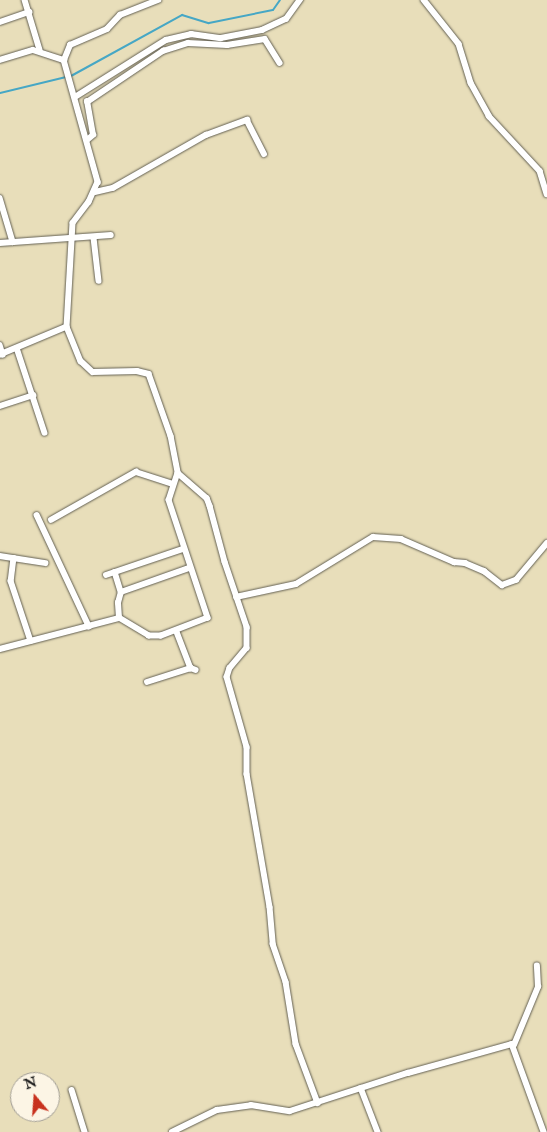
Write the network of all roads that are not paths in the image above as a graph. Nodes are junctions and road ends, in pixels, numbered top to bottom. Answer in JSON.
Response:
{"nodes":[{"id":1,"x":25,"y":0,"type":"edge"},
{"id":2,"x":158,"y":0,"type":"edge"},
{"id":3,"x":300,"y":0,"type":"edge"},
{"id":4,"x":424,"y":0,"type":"edge"},
{"id":5,"x":29,"y":12,"type":"junction"},
{"id":6,"x":0,"y":22,"type":"edge"},
{"id":7,"x":39,"y":47,"type":"junction"},
{"id":8,"x":0,"y":60,"type":"edge"},
{"id":9,"x":64,"y":60,"type":"junction"},
{"id":10,"x":280,"y":64,"type":"dead end"},
{"id":11,"x":75,"y":97,"type":"junction"},
{"id":12,"x":87,"y":140,"type":"junction"},
{"id":13,"x":264,"y":154,"type":"dead end"},
{"id":14,"x":95,"y":192,"type":"junction"},
{"id":15,"x":547,"y":194,"type":"edge"},
{"id":16,"x":0,"y":198,"type":"edge"},
{"id":17,"x":110,"y":235,"type":"dead end"},
{"id":18,"x":94,"y":238,"type":"junction"},
{"id":19,"x":72,"y":240,"type":"junction"},
{"id":20,"x":0,"y":242,"type":"edge"},
{"id":21,"x":13,"y":242,"type":"junction"},
{"id":22,"x":99,"y":281,"type":"dead end"},
{"id":23,"x":67,"y":327,"type":"junction"},
{"id":24,"x":0,"y":345,"type":"edge"},
{"id":25,"x":17,"y":348,"type":"junction"},
{"id":26,"x":1,"y":355,"type":"edge"},
{"id":27,"x":33,"y":396,"type":"junction"},
{"id":28,"x":0,"y":406,"type":"edge"},
{"id":29,"x":45,"y":433,"type":"dead end"},
{"id":30,"x":178,"y":473,"type":"junction"},
{"id":31,"x":173,"y":484,"type":"junction"},
{"id":32,"x":37,"y":515,"type":"dead end"},
{"id":33,"x":51,"y":520,"type":"dead end"},
{"id":34,"x":547,"y":543,"type":"edge"},
{"id":35,"x":183,"y":549,"type":"junction"},
{"id":36,"x":0,"y":556,"type":"edge"},
{"id":37,"x":14,"y":558,"type":"junction"},
{"id":38,"x":45,"y":563,"type":"dead end"},
{"id":39,"x":189,"y":568,"type":"junction"},
{"id":40,"x":115,"y":572,"type":"junction"},
{"id":41,"x":106,"y":575,"type":"dead end"},
{"id":42,"x":121,"y":592,"type":"junction"},
{"id":43,"x":236,"y":597,"type":"junction"},
{"id":44,"x":119,"y":618,"type":"junction"},
{"id":45,"x":90,"y":626,"type":"junction"},
{"id":46,"x":177,"y":632,"type":"junction"},
{"id":47,"x":31,"y":641,"type":"junction"},
{"id":48,"x":0,"y":649,"type":"edge"},
{"id":49,"x":148,"y":682,"type":"dead end"},
{"id":50,"x":537,"y":966,"type":"dead end"},
{"id":51,"x":514,"y":1045,"type":"junction"},
{"id":52,"x":361,"y":1088,"type":"junction"},
{"id":53,"x":72,"y":1090,"type":"dead end"},
{"id":54,"x":318,"y":1102,"type":"junction"},
{"id":55,"x":85,"y":1132,"type":"edge"},
{"id":56,"x":172,"y":1132,"type":"edge"},
{"id":57,"x":378,"y":1132,"type":"edge"},
{"id":58,"x":544,"y":1132,"type":"edge"}],
"edges":[{"from":1,"to":5,"type":"street"},
{"from":2,"to":9,"type":"street"},
{"from":3,"to":11,"type":"street"},
{"from":4,"to":15,"type":"street"},
{"from":5,"to":6,"type":"street"},
{"from":5,"to":7,"type":"street"},
{"from":7,"to":8,"type":"street"},
{"from":7,"to":9,"type":"street"},
{"from":9,"to":11,"type":"street"},
{"from":10,"to":12,"type":"street"},
{"from":11,"to":12,"type":"street"},
{"from":12,"to":14,"type":"street"},
{"from":13,"to":14,"type":"street"},
{"from":14,"to":19,"type":"street"},
{"from":16,"to":21,"type":"street"},
{"from":17,"to":18,"type":"street"},
{"from":18,"to":19,"type":"street"},
{"from":18,"to":22,"type":"street"},
{"from":19,"to":21,"type":"street"},
{"from":19,"to":23,"type":"street"},
{"from":20,"to":21,"type":"street"},
{"from":23,"to":25,"type":"street"},
{"from":23,"to":30,"type":"street"},
{"from":24,"to":26,"type":"street"},
{"from":25,"to":26,"type":"street"},
{"from":25,"to":27,"type":"street"},
{"from":27,"to":28,"type":"street"},
{"from":27,"to":29,"type":"street"},
{"from":30,"to":31,"type":"street"},
{"from":30,"to":43,"type":"street"},
{"from":31,"to":33,"type":"street"},
{"from":31,"to":35,"type":"street"},
{"from":32,"to":45,"type":"street"},
{"from":34,"to":43,"type":"street"},
{"from":35,"to":39,"type":"street"},
{"from":35,"to":40,"type":"street"},
{"from":36,"to":37,"type":"street"},
{"from":37,"to":38,"type":"street"},
{"from":37,"to":47,"type":"street"},
{"from":39,"to":42,"type":"street"},
{"from":39,"to":46,"type":"street"},
{"from":40,"to":41,"type":"street"},
{"from":40,"to":42,"type":"street"},
{"from":42,"to":44,"type":"street"},
{"from":43,"to":54,"type":"street"},
{"from":44,"to":45,"type":"street"},
{"from":44,"to":46,"type":"street"},
{"from":45,"to":47,"type":"street"},
{"from":46,"to":49,"type":"street"},
{"from":47,"to":48,"type":"street"},
{"from":50,"to":51,"type":"street"},
{"from":51,"to":52,"type":"street"},
{"from":51,"to":58,"type":"street"},
{"from":52,"to":54,"type":"street"},
{"from":52,"to":57,"type":"street"},
{"from":53,"to":55,"type":"street"},
{"from":54,"to":56,"type":"street"}]}
